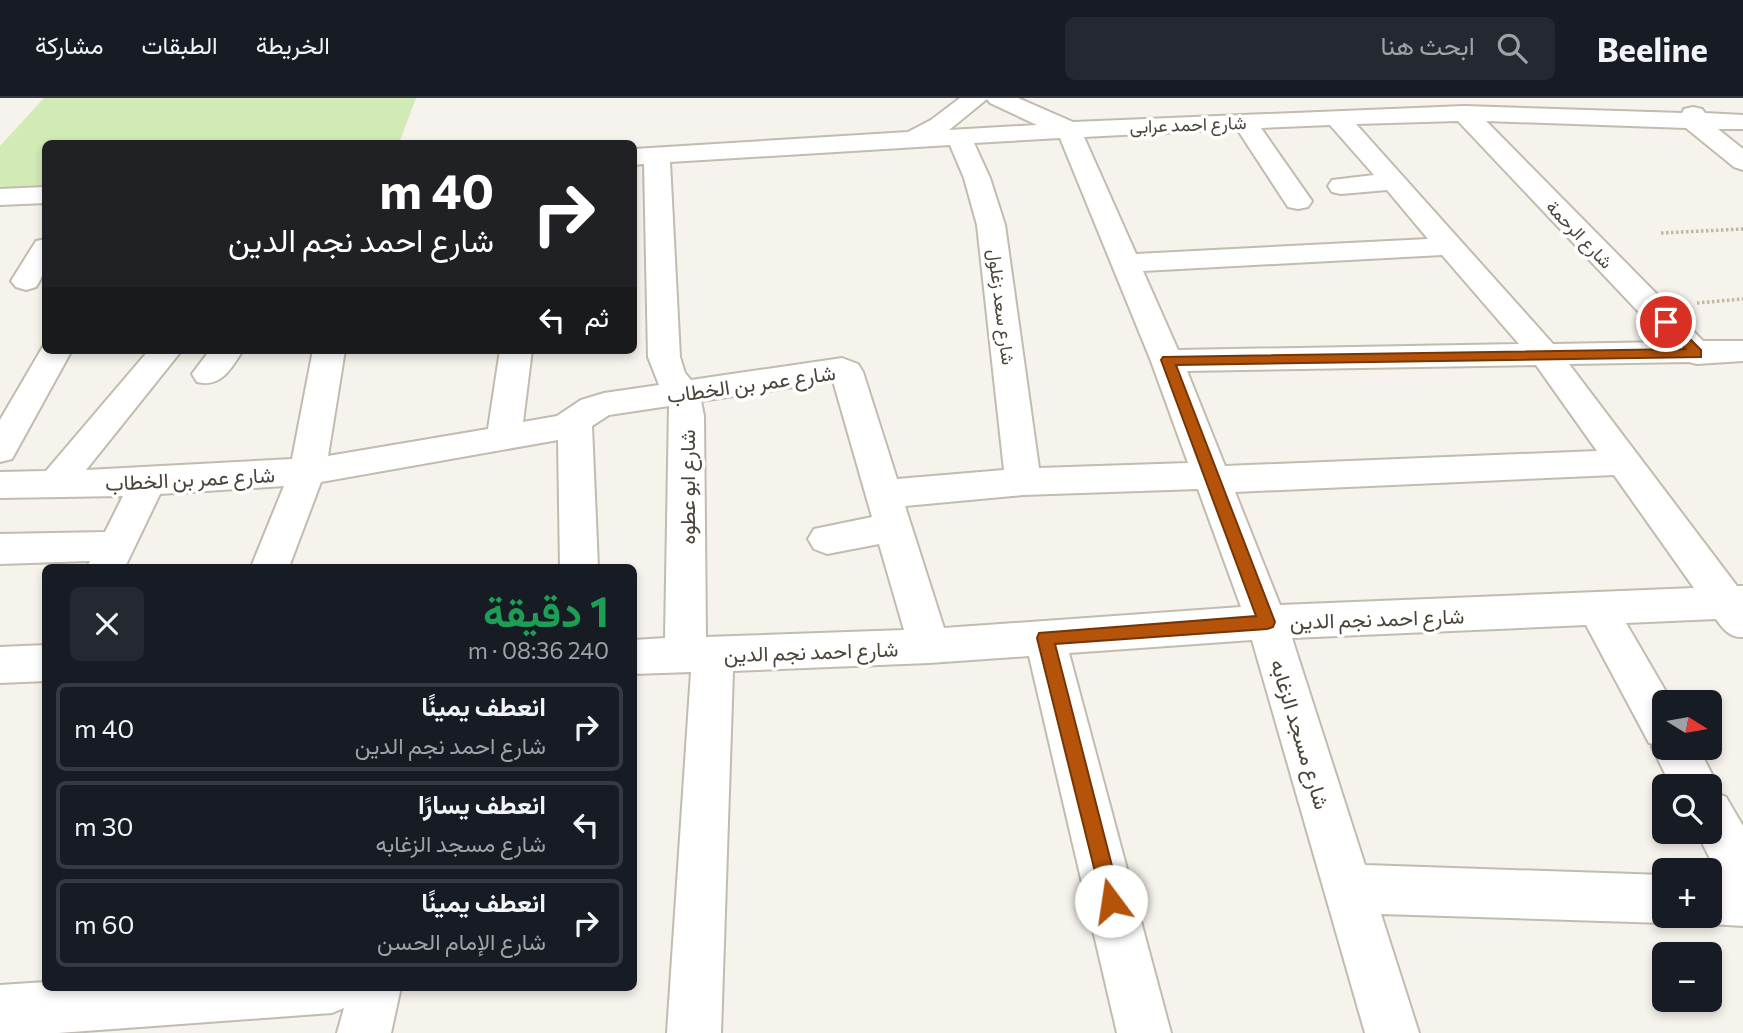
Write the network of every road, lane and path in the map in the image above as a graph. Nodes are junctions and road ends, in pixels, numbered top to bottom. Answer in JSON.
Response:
{"nodes":[{"id":1,"x":975,"y":98,"type":"edge"},
{"id":2,"x":998,"y":98,"type":"edge"},
{"id":3,"x":1289,"y":98,"type":"edge"},
{"id":4,"x":1514,"y":106,"type":"edge"},
{"id":5,"x":1140,"y":108,"type":"dead end"},
{"id":6,"x":1694,"y":109,"type":"edge"},
{"id":7,"x":1332,"y":110,"type":"edge"},
{"id":8,"x":1464,"y":113,"type":"junction"},
{"id":9,"x":1244,"y":122,"type":"junction"},
{"id":10,"x":1743,"y":122,"type":"edge"},
{"id":11,"x":1123,"y":127,"type":"junction"},
{"id":12,"x":1069,"y":130,"type":"junction"},
{"id":13,"x":959,"y":137,"type":"junction"},
{"id":14,"x":910,"y":140,"type":"junction"},
{"id":15,"x":645,"y":157,"type":"edge"},
{"id":16,"x":1743,"y":162,"type":"edge"},
{"id":17,"x":1392,"y":182,"type":"junction"},
{"id":18,"x":1341,"y":186,"type":"dead end"},
{"id":19,"x":42,"y":195,"type":"edge"},
{"id":20,"x":0,"y":198,"type":"edge"},
{"id":21,"x":1298,"y":201,"type":"dead end"},
{"id":22,"x":1743,"y":229,"type":"edge"},
{"id":23,"x":1661,"y":233,"type":"dead end"},
{"id":24,"x":1448,"y":246,"type":"junction"},
{"id":25,"x":42,"y":254,"type":"edge"},
{"id":26,"x":1127,"y":263,"type":"junction"},
{"id":27,"x":26,"y":281,"type":"dead end"},
{"id":28,"x":1743,"y":351,"type":"edge"},
{"id":29,"x":54,"y":354,"type":"edge"},
{"id":30,"x":163,"y":354,"type":"edge"},
{"id":31,"x":328,"y":354,"type":"edge"},
{"id":32,"x":515,"y":354,"type":"edge"},
{"id":33,"x":1697,"y":354,"type":"junction"},
{"id":34,"x":1546,"y":356,"type":"junction"},
{"id":35,"x":1167,"y":360,"type":"junction"},
{"id":36,"x":683,"y":392,"type":"junction"},
{"id":37,"x":575,"y":423,"type":"junction"},
{"id":38,"x":504,"y":438,"type":"junction"},
{"id":39,"x":0,"y":450,"type":"edge"},
{"id":40,"x":1626,"y":463,"type":"junction"},
{"id":41,"x":308,"y":471,"type":"junction"},
{"id":42,"x":1212,"y":478,"type":"junction"},
{"id":43,"x":148,"y":482,"type":"junction"},
{"id":44,"x":1023,"y":482,"type":"junction"},
{"id":45,"x":55,"y":484,"type":"junction"},
{"id":46,"x":0,"y":485,"type":"edge"},
{"id":47,"x":888,"y":511,"type":"junction"},
{"id":48,"x":827,"y":539,"type":"dead end"},
{"id":49,"x":0,"y":550,"type":"edge"},
{"id":50,"x":111,"y":556,"type":"edge"},
{"id":51,"x":271,"y":564,"type":"edge"},
{"id":52,"x":579,"y":564,"type":"edge"},
{"id":53,"x":1598,"y":610,"type":"junction"},
{"id":54,"x":1738,"y":610,"type":"edge"},
{"id":55,"x":1267,"y":622,"type":"junction"},
{"id":56,"x":1045,"y":638,"type":"junction"},
{"id":57,"x":929,"y":646,"type":"junction"},
{"id":58,"x":699,"y":655,"type":"junction"},
{"id":59,"x":637,"y":657,"type":"edge"},
{"id":60,"x":42,"y":663,"type":"edge"},
{"id":61,"x":0,"y":665,"type":"edge"},
{"id":62,"x":1652,"y":707,"type":"edge"},
{"id":63,"x":1722,"y":834,"type":"edge"},
{"id":64,"x":1743,"y":872,"type":"edge"},
{"id":65,"x":1348,"y":889,"type":"junction"},
{"id":66,"x":1652,"y":899,"type":"edge"},
{"id":67,"x":1722,"y":900,"type":"edge"},
{"id":68,"x":1743,"y":901,"type":"edge"},
{"id":69,"x":281,"y":991,"type":"edge"},
{"id":70,"x":374,"y":991,"type":"edge"},
{"id":71,"x":49,"y":1009,"type":"edge"},
{"id":72,"x":0,"y":1011,"type":"edge"},
{"id":73,"x":364,"y":1033,"type":"edge"},
{"id":74,"x":694,"y":1033,"type":"edge"},
{"id":75,"x":1144,"y":1033,"type":"edge"},
{"id":76,"x":1392,"y":1033,"type":"edge"}],
"edges":[{"from":1,"to":14,"type":"street"},
{"from":2,"to":12,"type":"street"},
{"from":3,"to":7,"type":"street"},
{"from":4,"to":6,"type":"street","name":"شارع احمد عرابى"},
{"from":4,"to":8,"type":"street","name":"شارع احمد عرابى"},
{"from":5,"to":11,"type":"street"},
{"from":6,"to":10,"type":"street","name":"شارع احمد عرابى"},
{"from":6,"to":16,"type":"street"},
{"from":7,"to":8,"type":"street","name":"شارع احمد عرابى"},
{"from":7,"to":9,"type":"street","name":"شارع احمد عرابى"},
{"from":7,"to":17,"type":"street"},
{"from":8,"to":33,"type":"street","name":"شارع الرحمة"},
{"from":9,"to":11,"type":"street","name":"شارع احمد عرابى"},
{"from":9,"to":21,"type":"street"},
{"from":11,"to":12,"type":"street","name":"شارع احمد عرابى"},
{"from":12,"to":13,"type":"street","name":"شارع احمد عرابى"},
{"from":12,"to":26,"type":"street","name":"شارع مسجد الزغابه"},
{"from":13,"to":14,"type":"street","name":"شارع احمد عرابى"},
{"from":13,"to":44,"type":"street","name":"شارع سعد زغلول"},
{"from":14,"to":15,"type":"street","name":"شارع احمد عرابى"},
{"from":15,"to":36,"type":"street","name":"شارع ابو عطوه"},
{"from":17,"to":18,"type":"street"},
{"from":17,"to":24,"type":"street"},
{"from":19,"to":20,"type":"street"},
{"from":22,"to":23,"type":"path"},
{"from":24,"to":26,"type":"street"},
{"from":24,"to":34,"type":"street"},
{"from":25,"to":27,"type":"street"},
{"from":26,"to":35,"type":"street","name":"شارع مسجد الزغابه"},
{"from":28,"to":33,"type":"street"},
{"from":29,"to":39,"type":"street"},
{"from":30,"to":45,"type":"street"},
{"from":31,"to":41,"type":"street"},
{"from":32,"to":38,"type":"street"},
{"from":33,"to":34,"type":"street"},
{"from":34,"to":35,"type":"street"},
{"from":34,"to":40,"type":"street"},
{"from":35,"to":42,"type":"street","name":"شارع مسجد الزغابه"},
{"from":36,"to":37,"type":"street","name":"شارع عمر بن الخطاب"},
{"from":36,"to":47,"type":"street","name":"شارع عمر بن الخطاب"},
{"from":36,"to":58,"type":"street","name":"شارع ابو عطوه"},
{"from":37,"to":38,"type":"street","name":"شارع عمر بن الخطاب"},
{"from":37,"to":52,"type":"street"},
{"from":38,"to":41,"type":"street","name":"شارع عمر بن الخطاب"},
{"from":40,"to":42,"type":"street"},
{"from":40,"to":54,"type":"street"},
{"from":41,"to":43,"type":"street","name":"شارع عمر بن الخطاب"},
{"from":41,"to":51,"type":"street"},
{"from":42,"to":44,"type":"street"},
{"from":42,"to":55,"type":"street","name":"شارع مسجد الزغابه"},
{"from":43,"to":45,"type":"street","name":"شارع عمر بن الخطاب"},
{"from":43,"to":50,"type":"street"},
{"from":44,"to":47,"type":"street"},
{"from":45,"to":46,"type":"street","name":"شارع عمر بن الخطاب"},
{"from":47,"to":48,"type":"street"},
{"from":47,"to":57,"type":"street","name":"شارع عمر بن الخطاب"},
{"from":49,"to":50,"type":"street"},
{"from":53,"to":54,"type":"street","name":"شارع احمد نجم الدين"},
{"from":53,"to":55,"type":"street","name":"شارع احمد نجم الدين"},
{"from":53,"to":62,"type":"street"},
{"from":55,"to":56,"type":"street","name":"شارع احمد نجم الدين"},
{"from":55,"to":65,"type":"street","name":"شارع مسجد الزغابه"},
{"from":56,"to":57,"type":"street","name":"شارع احمد نجم الدين"},
{"from":56,"to":75,"type":"street"},
{"from":57,"to":58,"type":"street","name":"شارع احمد نجم الدين"},
{"from":58,"to":59,"type":"street","name":"شارع احمد نجم الدين"},
{"from":58,"to":74,"type":"street","name":"شارع ابو عطوه"},
{"from":60,"to":61,"type":"street"},
{"from":63,"to":64,"type":"street"},
{"from":65,"to":66,"type":"street"},
{"from":65,"to":76,"type":"street","name":"شارع مسجد الزغابه"},
{"from":67,"to":68,"type":"street"},
{"from":69,"to":71,"type":"street"},
{"from":70,"to":73,"type":"street"},
{"from":71,"to":72,"type":"street"}]}
